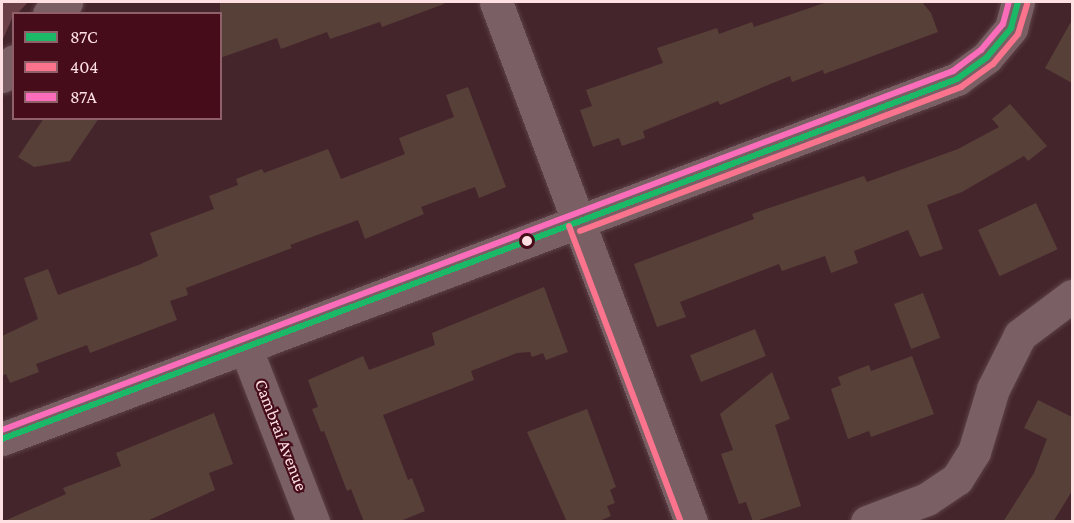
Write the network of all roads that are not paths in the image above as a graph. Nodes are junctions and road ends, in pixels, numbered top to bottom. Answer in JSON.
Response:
{"nodes":[{"id":1,"x":66,"y":2,"type":"edge"},
{"id":2,"x":496,"y":2,"type":"edge"},
{"id":3,"x":1018,"y":2,"type":"edge"},
{"id":4,"x":52,"y":12,"type":"edge"},
{"id":5,"x":12,"y":64,"type":"edge"},
{"id":6,"x":2,"y":76,"type":"edge"},
{"id":7,"x":577,"y":223,"type":"junction"},
{"id":8,"x":1072,"y":296,"type":"edge"},
{"id":9,"x":246,"y":349,"type":"junction"},
{"id":10,"x":2,"y":439,"type":"edge"},
{"id":11,"x":314,"y":522,"type":"edge"},
{"id":12,"x":691,"y":522,"type":"edge"},
{"id":13,"x":867,"y":522,"type":"edge"}],
"edges":[{"from":1,"to":4,"type":"street"},
{"from":2,"to":7,"type":"street"},
{"from":3,"to":7,"type":"street"},
{"from":5,"to":6,"type":"street"},
{"from":7,"to":9,"type":"street"},
{"from":7,"to":12,"type":"street"},
{"from":8,"to":13,"type":"street"},
{"from":9,"to":10,"type":"street"},
{"from":9,"to":11,"type":"street","name":"Cambrai Avenue"}]}
